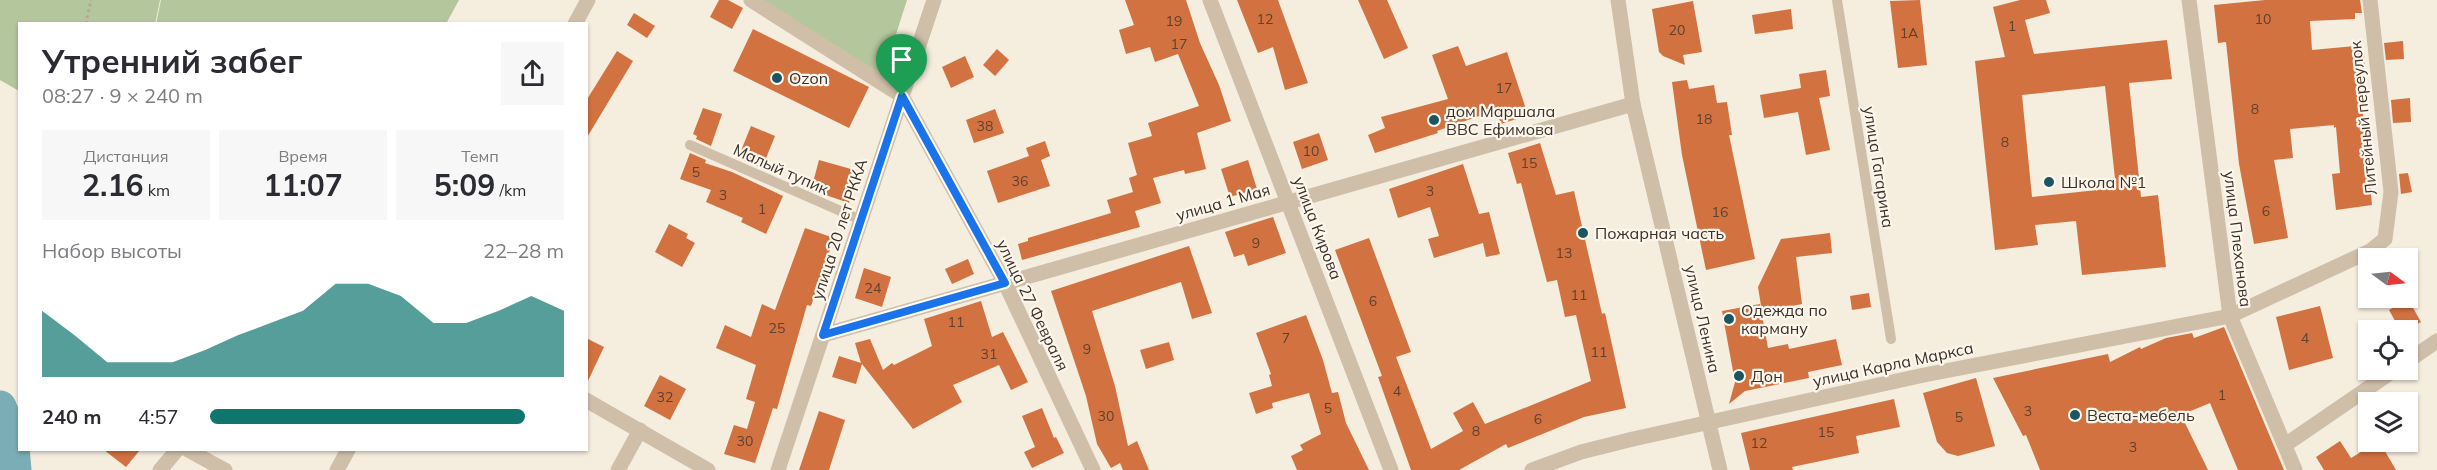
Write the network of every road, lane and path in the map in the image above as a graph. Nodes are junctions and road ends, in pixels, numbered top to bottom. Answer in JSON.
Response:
{"nodes":[{"id":1,"x":91,"y":0,"type":"edge"},
{"id":2,"x":588,"y":0,"type":"edge"},
{"id":3,"x":751,"y":0,"type":"edge"},
{"id":4,"x":934,"y":0,"type":"edge"},
{"id":5,"x":1210,"y":0,"type":"edge"},
{"id":6,"x":1618,"y":0,"type":"edge"},
{"id":7,"x":1837,"y":0,"type":"edge"},
{"id":8,"x":2189,"y":0,"type":"edge"},
{"id":9,"x":2370,"y":0,"type":"edge"},
{"id":10,"x":86,"y":22,"type":"edge"},
{"id":11,"x":576,"y":22,"type":"edge"},
{"id":12,"x":902,"y":96,"type":"junction"},
{"id":13,"x":1633,"y":104,"type":"junction"},
{"id":14,"x":690,"y":145,"type":"dead end"},
{"id":15,"x":1289,"y":201,"type":"junction"},
{"id":16,"x":861,"y":220,"type":"junction"},
{"id":17,"x":1005,"y":283,"type":"junction"},
{"id":18,"x":2230,"y":316,"type":"junction"},
{"id":19,"x":823,"y":335,"type":"junction"},
{"id":20,"x":1891,"y":339,"type":"dead end"},
{"id":21,"x":2437,"y":341,"type":"edge"},
{"id":22,"x":2418,"y":355,"type":"edge"},
{"id":23,"x":2380,"y":380,"type":"edge"},
{"id":24,"x":588,"y":401,"type":"edge"},
{"id":25,"x":1709,"y":423,"type":"junction"},
{"id":26,"x":640,"y":430,"type":"junction"},
{"id":27,"x":2285,"y":445,"type":"junction"},
{"id":28,"x":176,"y":451,"type":"edge"},
{"id":29,"x":190,"y":451,"type":"edge"},
{"id":30,"x":348,"y":451,"type":"edge"},
{"id":31,"x":160,"y":470,"type":"edge"},
{"id":32,"x":225,"y":470,"type":"edge"},
{"id":33,"x":338,"y":470,"type":"edge"},
{"id":34,"x":618,"y":470,"type":"edge"},
{"id":35,"x":708,"y":470,"type":"edge"},
{"id":36,"x":778,"y":470,"type":"edge"},
{"id":37,"x":1093,"y":470,"type":"edge"},
{"id":38,"x":1391,"y":470,"type":"edge"},
{"id":39,"x":1532,"y":470,"type":"edge"},
{"id":40,"x":1720,"y":470,"type":"edge"},
{"id":41,"x":2295,"y":470,"type":"edge"}],
"edges":[{"from":1,"to":10,"type":"path"},
{"from":2,"to":11,"type":"street"},
{"from":3,"to":12,"type":"street"},
{"from":4,"to":12,"type":"street","name":"улица 20 лет РККА"},
{"from":5,"to":15,"type":"street","name":"улица Кирова"},
{"from":6,"to":13,"type":"street","name":"улица Ленина"},
{"from":7,"to":20,"type":"lane","name":"улица Гагарина"},
{"from":8,"to":18,"type":"street","name":"улица Плеханова"},
{"from":9,"to":18,"type":"street","name":"Литейный переулок"},
{"from":12,"to":16,"type":"street","name":"улица 20 лет РККА"},
{"from":12,"to":17,"type":"street","name":"улица 27 Февраля"},
{"from":13,"to":15,"type":"street","name":"улица 1 Мая"},
{"from":13,"to":25,"type":"street","name":"улица Ленина"},
{"from":14,"to":16,"type":"lane","name":"Малый тупик"},
{"from":15,"to":17,"type":"street","name":"улица 1 Мая"},
{"from":15,"to":38,"type":"street","name":"улица Кирова"},
{"from":16,"to":19,"type":"street","name":"улица 20 лет РККА"},
{"from":17,"to":19,"type":"street","name":"улица 1 Мая"},
{"from":17,"to":37,"type":"street","name":"улица 27 Февраля"},
{"from":18,"to":25,"type":"street","name":"улица Карла Маркса"},
{"from":18,"to":27,"type":"street","name":"улица Плеханова"},
{"from":19,"to":36,"type":"street","name":"улица 20 лет РККА"},
{"from":21,"to":22,"type":"street"},
{"from":23,"to":27,"type":"street"},
{"from":24,"to":26,"type":"street"},
{"from":25,"to":39,"type":"street","name":"улица Карла Маркса"},
{"from":25,"to":40,"type":"street","name":"улица Ленина"},
{"from":26,"to":34,"type":"street"},
{"from":26,"to":35,"type":"street"},
{"from":27,"to":41,"type":"street","name":"улица Плеханова"},
{"from":28,"to":31,"type":"street"},
{"from":29,"to":32,"type":"street"},
{"from":30,"to":33,"type":"street"}]}
